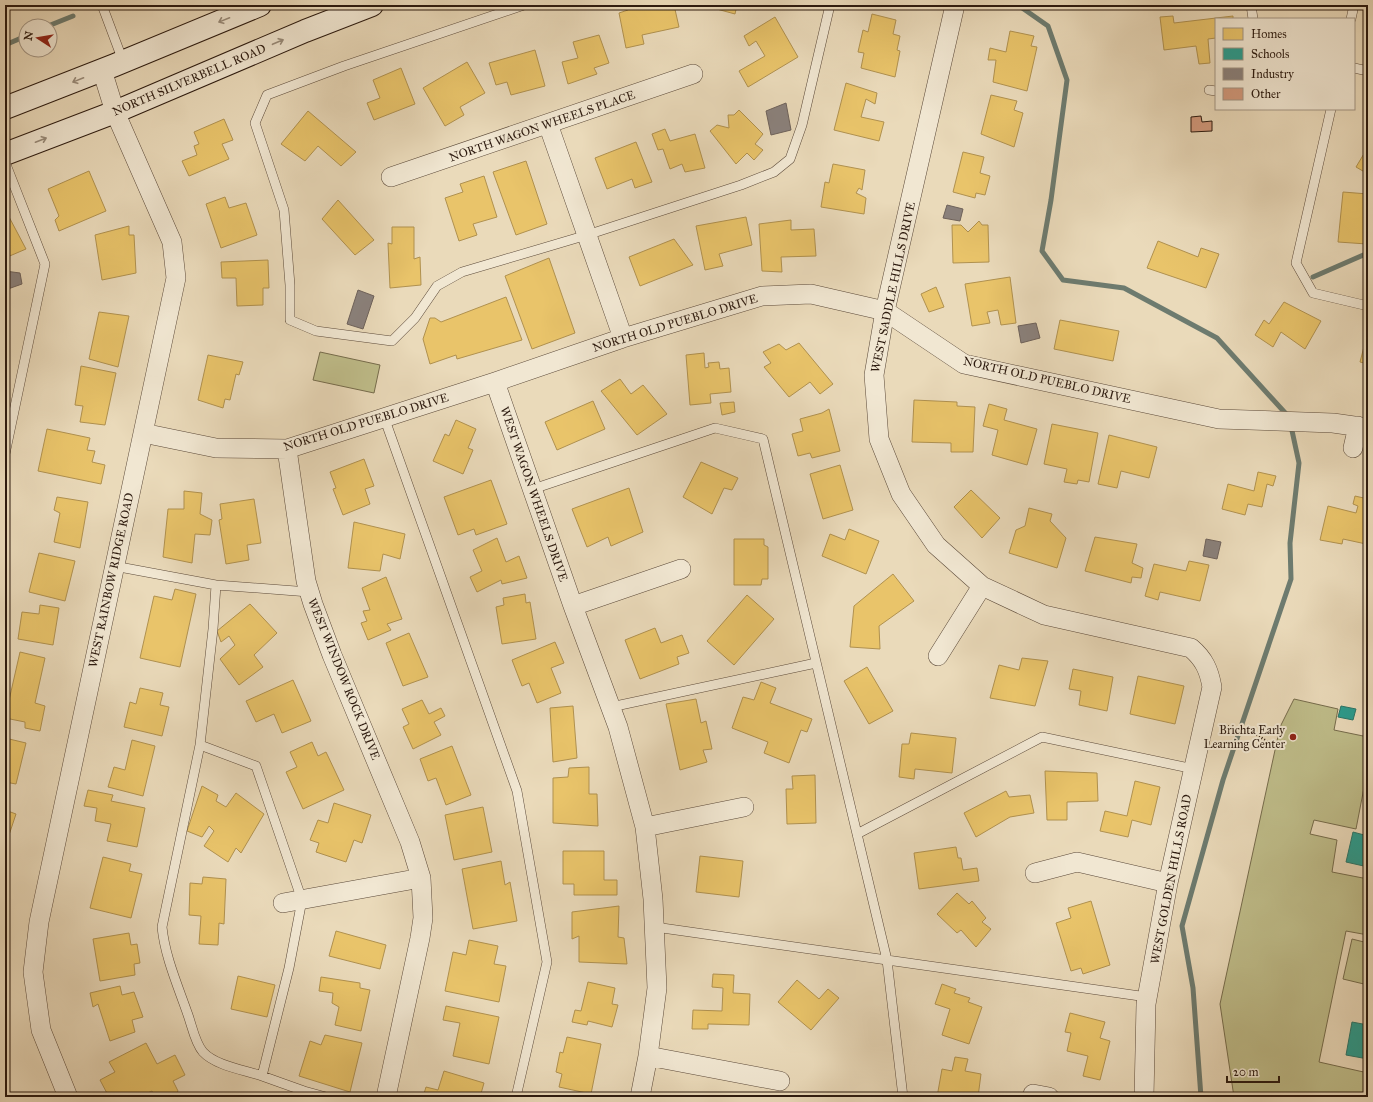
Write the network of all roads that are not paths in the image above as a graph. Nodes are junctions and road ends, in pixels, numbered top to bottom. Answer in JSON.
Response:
{"nodes":[{"id":1,"x":102,"y":5,"type":"edge"},
{"id":2,"x":260,"y":5,"type":"edge"},
{"id":3,"x":372,"y":5,"type":"edge"},
{"id":4,"x":524,"y":5,"type":"edge"},
{"id":5,"x":830,"y":5,"type":"edge"},
{"id":6,"x":955,"y":5,"type":"edge"},
{"id":7,"x":1251,"y":5,"type":"edge"},
{"id":8,"x":1354,"y":5,"type":"edge"},
{"id":9,"x":1253,"y":18,"type":"edge"},
{"id":10,"x":1351,"y":18,"type":"edge"},
{"id":11,"x":123,"y":61,"type":"junction"},
{"id":12,"x":1355,"y":68,"type":"edge"},
{"id":13,"x":102,"y":70,"type":"junction"},
{"id":14,"x":1368,"y":71,"type":"edge"},
{"id":15,"x":693,"y":74,"type":"dead end"},
{"id":16,"x":5,"y":108,"type":"edge"},
{"id":17,"x":1330,"y":110,"type":"edge"},
{"id":18,"x":115,"y":112,"type":"junction"},
{"id":19,"x":548,"y":124,"type":"junction"},
{"id":20,"x":5,"y":154,"type":"edge"},
{"id":21,"x":5,"y":162,"type":"edge"},
{"id":22,"x":391,"y":177,"type":"dead end"},
{"id":23,"x":587,"y":235,"type":"junction"},
{"id":24,"x":1368,"y":306,"type":"edge"},
{"id":25,"x":886,"y":311,"type":"junction"},
{"id":26,"x":623,"y":338,"type":"junction"},
{"id":27,"x":495,"y":382,"type":"junction"},
{"id":28,"x":384,"y":417,"type":"junction"},
{"id":29,"x":1363,"y":427,"type":"edge"},
{"id":30,"x":143,"y":433,"type":"junction"},
{"id":31,"x":1353,"y":448,"type":"dead end"},
{"id":32,"x":287,"y":449,"type":"junction"},
{"id":33,"x":5,"y":454,"type":"edge"},
{"id":34,"x":533,"y":489,"type":"junction"},
{"id":35,"x":114,"y":566,"type":"junction"},
{"id":36,"x":681,"y":569,"type":"dead end"},
{"id":37,"x":216,"y":585,"type":"junction"},
{"id":38,"x":982,"y":586,"type":"junction"},
{"id":39,"x":309,"y":592,"type":"junction"},
{"id":40,"x":573,"y":606,"type":"junction"},
{"id":41,"x":938,"y":656,"type":"dead end"},
{"id":42,"x":816,"y":662,"type":"junction"},
{"id":43,"x":1206,"y":664,"type":"joint"},
{"id":44,"x":611,"y":707,"type":"junction"},
{"id":45,"x":200,"y":745,"type":"junction"},
{"id":46,"x":1194,"y":769,"type":"junction"},
{"id":47,"x":744,"y":808,"type":"dead end"},
{"id":48,"x":645,"y":827,"type":"junction"},
{"id":49,"x":857,"y":834,"type":"junction"},
{"id":50,"x":1035,"y":873,"type":"dead end"},
{"id":51,"x":421,"y":878,"type":"junction"},
{"id":52,"x":1168,"y":883,"type":"junction"},
{"id":53,"x":302,"y":900,"type":"junction"},
{"id":54,"x":283,"y":903,"type":"dead end"},
{"id":55,"x":655,"y":927,"type":"junction"},
{"id":56,"x":887,"y":960,"type":"junction"},
{"id":57,"x":1147,"y":997,"type":"junction"},
{"id":58,"x":648,"y":1056,"type":"junction"},
{"id":59,"x":262,"y":1076,"type":"junction"},
{"id":60,"x":780,"y":1081,"type":"dead end"},
{"id":61,"x":68,"y":1097,"type":"edge"},
{"id":62,"x":326,"y":1097,"type":"edge"},
{"id":63,"x":386,"y":1097,"type":"edge"},
{"id":64,"x":516,"y":1097,"type":"edge"},
{"id":65,"x":640,"y":1097,"type":"edge"},
{"id":66,"x":903,"y":1097,"type":"edge"},
{"id":67,"x":1144,"y":1097,"type":"edge"}],
"edges":[{"from":1,"to":11,"type":"lane"},
{"from":2,"to":11,"type":"main road","one_way":true},
{"from":18,"to":3,"type":"main road","name":"NORTH SILVERBELL ROAD","one_way":true},
{"from":4,"to":23,"type":"lane"},
{"from":5,"to":23,"type":"lane"},
{"from":6,"to":25,"type":"street","name":"WEST SADDLE HILLS DRIVE"},
{"from":7,"to":9,"type":"lane"},
{"from":8,"to":10,"type":"lane"},
{"from":11,"to":13,"type":"main road"},
{"from":12,"to":14,"type":"lane"},
{"from":13,"to":16,"type":"main road","one_way":true},
{"from":13,"to":18,"type":"street","name":"WEST RAINBOW RIDGE ROAD"},
{"from":15,"to":19,"type":"street","name":"NORTH WAGON WHEELS PLACE"},
{"from":17,"to":24,"type":"lane"},
{"from":20,"to":18,"type":"main road","name":"NORTH SILVERBELL ROAD","one_way":true},
{"from":18,"to":30,"type":"street","name":"WEST RAINBOW RIDGE ROAD"},
{"from":19,"to":22,"type":"street","name":"NORTH WAGON WHEELS PLACE"},
{"from":19,"to":23,"type":"street"},
{"from":21,"to":33,"type":"lane"},
{"from":23,"to":26,"type":"street"},
{"from":25,"to":26,"type":"street","name":"NORTH OLD PUEBLO DRIVE"},
{"from":25,"to":29,"type":"street","name":"NORTH OLD PUEBLO DRIVE"},
{"from":25,"to":38,"type":"street","name":"WEST SADDLE HILLS DRIVE"},
{"from":26,"to":27,"type":"street","name":"NORTH OLD PUEBLO DRIVE"},
{"from":27,"to":28,"type":"street","name":"NORTH OLD PUEBLO DRIVE"},
{"from":27,"to":34,"type":"street","name":"WEST WAGON WHEELS DRIVE"},
{"from":28,"to":32,"type":"street","name":"NORTH OLD PUEBLO DRIVE"},
{"from":28,"to":64,"type":"lane"},
{"from":29,"to":31,"type":"street"},
{"from":30,"to":32,"type":"street","name":"NORTH OLD PUEBLO DRIVE"},
{"from":30,"to":35,"type":"street","name":"WEST RAINBOW RIDGE ROAD"},
{"from":32,"to":39,"type":"street","name":"WEST WINDOW ROCK DRIVE"},
{"from":34,"to":40,"type":"street","name":"WEST WAGON WHEELS DRIVE"},
{"from":34,"to":42,"type":"lane"},
{"from":35,"to":37,"type":"lane"},
{"from":35,"to":61,"type":"street","name":"WEST RAINBOW RIDGE ROAD"},
{"from":36,"to":40,"type":"street"},
{"from":37,"to":39,"type":"lane"},
{"from":37,"to":45,"type":"lane"},
{"from":38,"to":41,"type":"street"},
{"from":38,"to":43,"type":"street","name":"WEST SADDLE HILLS DRIVE"},
{"from":39,"to":51,"type":"street","name":"WEST WINDOW ROCK DRIVE"},
{"from":40,"to":44,"type":"street","name":"WEST WAGON WHEELS DRIVE"},
{"from":42,"to":44,"type":"lane"},
{"from":42,"to":49,"type":"lane"},
{"from":43,"to":46,"type":"street","name":"WEST GOLDEN HILLS ROAD"},
{"from":44,"to":48,"type":"street","name":"WEST WAGON WHEELS DRIVE"},
{"from":45,"to":53,"type":"lane"},
{"from":45,"to":59,"type":"lane"},
{"from":46,"to":49,"type":"lane"},
{"from":46,"to":52,"type":"street","name":"WEST GOLDEN HILLS ROAD"},
{"from":47,"to":48,"type":"street"},
{"from":48,"to":55,"type":"street","name":"WEST WAGON WHEELS DRIVE"},
{"from":49,"to":56,"type":"lane"},
{"from":50,"to":52,"type":"street"},
{"from":51,"to":53,"type":"street"},
{"from":51,"to":63,"type":"street","name":"WEST WINDOW ROCK DRIVE"},
{"from":52,"to":57,"type":"street","name":"WEST GOLDEN HILLS ROAD"},
{"from":53,"to":54,"type":"street"},
{"from":53,"to":59,"type":"lane"},
{"from":55,"to":56,"type":"lane"},
{"from":55,"to":58,"type":"street","name":"WEST WAGON WHEELS DRIVE"},
{"from":56,"to":57,"type":"lane"},
{"from":56,"to":66,"type":"lane"},
{"from":57,"to":67,"type":"street","name":"WEST GOLDEN HILLS ROAD"},
{"from":58,"to":60,"type":"street"},
{"from":58,"to":65,"type":"street","name":"WEST WAGON WHEELS DRIVE"},
{"from":59,"to":62,"type":"lane"}]}
